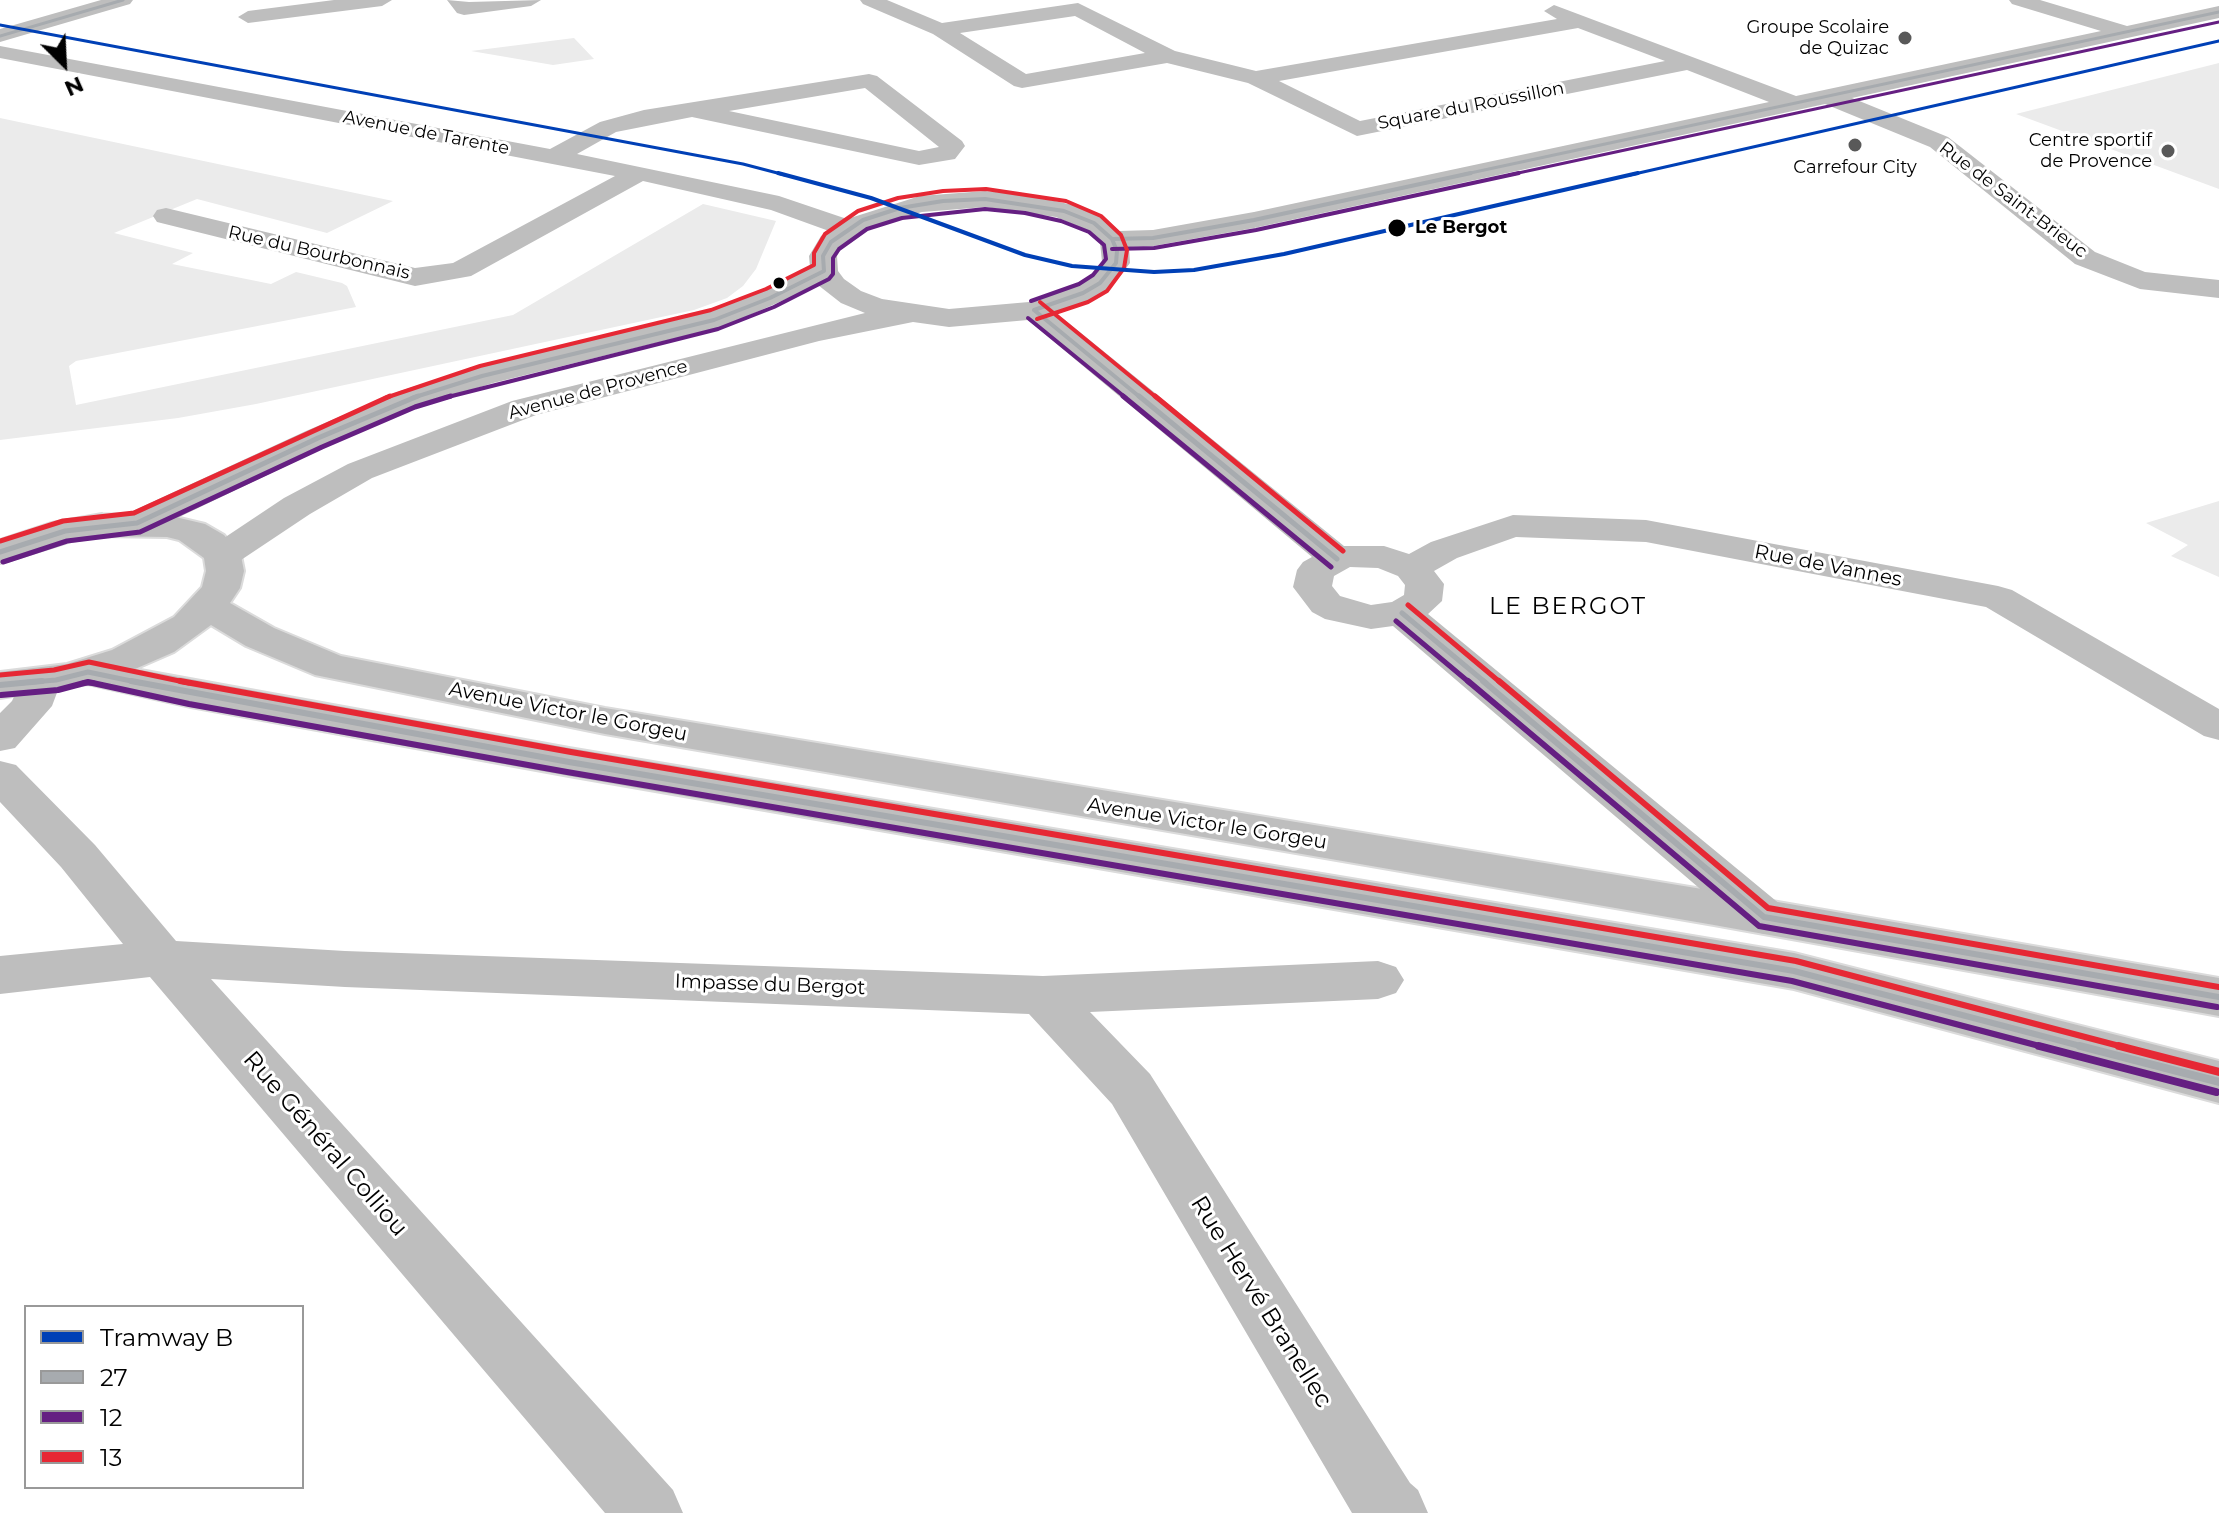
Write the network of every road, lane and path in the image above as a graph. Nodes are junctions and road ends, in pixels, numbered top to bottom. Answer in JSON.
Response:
{"nodes":[{"id":1,"x":123,"y":0,"type":"edge"},
{"id":2,"x":382,"y":0,"type":"edge"},
{"id":3,"x":457,"y":0,"type":"edge"},
{"id":4,"x":531,"y":0,"type":"edge"},
{"id":5,"x":870,"y":0,"type":"edge"},
{"id":6,"x":1528,"y":0,"type":"edge"},
{"id":7,"x":2019,"y":0,"type":"edge"},
{"id":8,"x":2184,"y":0,"type":"edge"},
{"id":9,"x":2219,"y":11,"type":"edge"},
{"id":10,"x":248,"y":17,"type":"dead end"},
{"id":11,"x":1581,"y":21,"type":"junction"},
{"id":12,"x":940,"y":30,"type":"junction"},
{"id":13,"x":10,"y":32,"type":"edge"},
{"id":14,"x":2125,"y":32,"type":"junction"},
{"id":15,"x":0,"y":52,"type":"edge"},
{"id":16,"x":1167,"y":56,"type":"junction"},
{"id":17,"x":1689,"y":63,"type":"junction"},
{"id":18,"x":1256,"y":78,"type":"junction"},
{"id":19,"x":1829,"y":97,"type":"junction"},
{"id":20,"x":1795,"y":104,"type":"junction"},
{"id":21,"x":692,"y":110,"type":"junction"},
{"id":22,"x":553,"y":157,"type":"junction"},
{"id":23,"x":639,"y":173,"type":"junction"},
{"id":24,"x":880,"y":214,"type":"junction"},
{"id":25,"x":166,"y":216,"type":"dead end"},
{"id":26,"x":814,"y":216,"type":"junction"},
{"id":27,"x":848,"y":228,"type":"junction"},
{"id":28,"x":1112,"y":239,"type":"junction"},
{"id":29,"x":824,"y":271,"type":"junction"},
{"id":30,"x":2219,"y":289,"type":"edge"},
{"id":31,"x":1034,"y":310,"type":"junction"},
{"id":32,"x":907,"y":314,"type":"junction"},
{"id":33,"x":137,"y":523,"type":"junction"},
{"id":34,"x":9,"y":542,"type":"edge"},
{"id":35,"x":222,"y":556,"type":"junction"},
{"id":36,"x":1337,"y":559,"type":"junction"},
{"id":37,"x":1411,"y":568,"type":"junction"},
{"id":38,"x":208,"y":606,"type":"junction"},
{"id":39,"x":1402,"y":613,"type":"junction"},
{"id":40,"x":88,"y":672,"type":"junction"},
{"id":41,"x":20,"y":684,"type":"edge"},
{"id":42,"x":2219,"y":727,"type":"edge"},
{"id":43,"x":0,"y":738,"type":"edge"},
{"id":44,"x":0,"y":775,"type":"edge"},
{"id":45,"x":1764,"y":917,"type":"junction"},
{"id":46,"x":162,"y":958,"type":"junction"},
{"id":47,"x":0,"y":975,"type":"edge"},
{"id":48,"x":1378,"y":980,"type":"dead end"},
{"id":49,"x":1043,"y":995,"type":"junction"},
{"id":50,"x":2219,"y":997,"type":"edge"},
{"id":51,"x":2219,"y":1082,"type":"edge"},
{"id":52,"x":649,"y":1513,"type":"edge"},
{"id":53,"x":1394,"y":1513,"type":"edge"}],
"edges":[{"from":1,"to":13,"type":"street"},
{"from":2,"to":10,"type":"street"},
{"from":3,"to":4,"type":"street"},
{"from":5,"to":12,"type":"street"},
{"from":6,"to":11,"type":"street"},
{"from":7,"to":14,"type":"street"},
{"from":8,"to":9,"type":"street"},
{"from":9,"to":14,"type":"street"},
{"from":11,"to":17,"type":"street"},
{"from":11,"to":18,"type":"street"},
{"from":12,"to":16,"type":"street"},
{"from":12,"to":16,"type":"street"},
{"from":14,"to":19,"type":"street"},
{"from":15,"to":22,"type":"street","name":"Avenue de Tarente"},
{"from":16,"to":18,"type":"street"},
{"from":17,"to":18,"type":"street","name":"Square du Roussillon"},
{"from":17,"to":20,"type":"street"},
{"from":19,"to":20,"type":"street"},
{"from":19,"to":30,"type":"street","name":"Rue de Saint-Brieuc"},
{"from":20,"to":28,"type":"street"},
{"from":21,"to":21,"type":"street"},
{"from":21,"to":22,"type":"street"},
{"from":22,"to":23,"type":"street","name":"Avenue de Tarente"},
{"from":23,"to":25,"type":"street","name":"Rue du Bourbonnais"},
{"from":23,"to":26,"type":"street","name":"Avenue de Tarente"},
{"from":24,"to":26,"type":"street"},
{"from":24,"to":27,"type":"street"},
{"from":24,"to":28,"type":"street"},
{"from":26,"to":27,"type":"street","name":"Avenue de Tarente"},
{"from":27,"to":29,"type":"street"},
{"from":28,"to":31,"type":"street"},
{"from":29,"to":32,"type":"street"},
{"from":29,"to":33,"type":"street","name":"Avenue de Provence"},
{"from":31,"to":32,"type":"street"},
{"from":31,"to":36,"type":"street"},
{"from":32,"to":35,"type":"street","name":"Avenue de Provence"},
{"from":33,"to":34,"type":"street"},
{"from":33,"to":35,"type":"street"},
{"from":35,"to":38,"type":"street"},
{"from":36,"to":37,"type":"street"},
{"from":36,"to":39,"type":"street"},
{"from":37,"to":39,"type":"street"},
{"from":37,"to":42,"type":"street","name":"Rue de Vannes"},
{"from":38,"to":40,"type":"street"},
{"from":38,"to":45,"type":"street","name":"Avenue Victor le Gorgeu"},
{"from":39,"to":45,"type":"street"},
{"from":40,"to":41,"type":"street"},
{"from":40,"to":51,"type":"street"},
{"from":41,"to":43,"type":"street"},
{"from":44,"to":46,"type":"street","name":"Rue Général Colliou"},
{"from":45,"to":50,"type":"street","name":"Avenue Victor le Gorgeu"},
{"from":46,"to":47,"type":"street","name":"Impasse du Bergot"},
{"from":46,"to":49,"type":"street","name":"Impasse du Bergot"},
{"from":46,"to":52,"type":"street","name":"Rue Général Colliou"},
{"from":48,"to":49,"type":"street","name":"Impasse du Bergot"},
{"from":49,"to":53,"type":"street","name":"Rue Hervé Branellec"}]}
